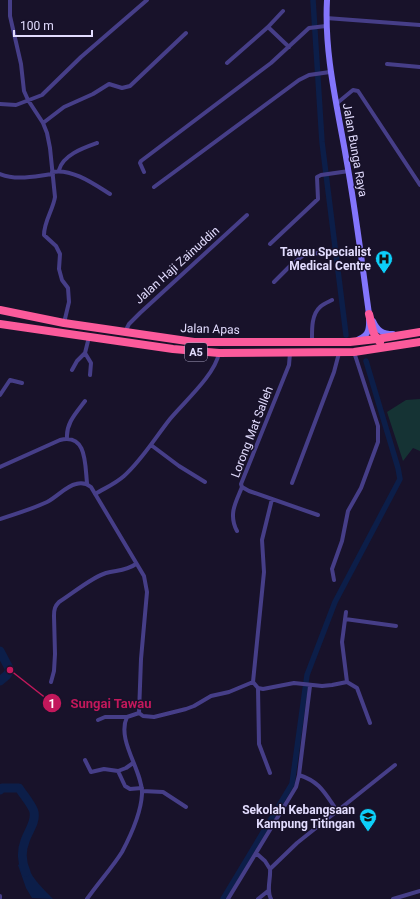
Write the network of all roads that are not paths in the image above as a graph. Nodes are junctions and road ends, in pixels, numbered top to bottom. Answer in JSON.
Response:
{"nodes":[{"id":1,"x":10,"y":0,"type":"edge"},
{"id":2,"x":147,"y":0,"type":"edge"},
{"id":3,"x":326,"y":0,"type":"edge"},
{"id":4,"x":283,"y":11,"type":"dead end"},
{"id":5,"x":326,"y":18,"type":"junction"},
{"id":6,"x":420,"y":25,"type":"edge"},
{"id":7,"x":326,"y":26,"type":"junction"},
{"id":8,"x":268,"y":27,"type":"junction"},
{"id":9,"x":186,"y":33,"type":"dead end"},
{"id":10,"x":288,"y":47,"type":"junction"},
{"id":11,"x":227,"y":63,"type":"dead end"},
{"id":12,"x":387,"y":64,"type":"dead end"},
{"id":13,"x":420,"y":67,"type":"edge"},
{"id":14,"x":330,"y":72,"type":"junction"},
{"id":15,"x":28,"y":100,"type":"junction"},
{"id":16,"x":0,"y":104,"type":"edge"},
{"id":17,"x":336,"y":104,"type":"junction"},
{"id":18,"x":43,"y":123,"type":"junction"},
{"id":19,"x":97,"y":143,"type":"dead end"},
{"id":20,"x":59,"y":170,"type":"junction"},
{"id":21,"x":349,"y":171,"type":"junction"},
{"id":22,"x":144,"y":172,"type":"dead end"},
{"id":23,"x":52,"y":173,"type":"junction"},
{"id":24,"x":0,"y":174,"type":"edge"},
{"id":25,"x":420,"y":185,"type":"edge"},
{"id":26,"x":154,"y":186,"type":"dead end"},
{"id":27,"x":110,"y":194,"type":"dead end"},
{"id":28,"x":247,"y":215,"type":"dead end"},
{"id":29,"x":270,"y":244,"type":"dead end"},
{"id":30,"x":360,"y":251,"type":"junction"},
{"id":31,"x":274,"y":282,"type":"dead end"},
{"id":32,"x":332,"y":300,"type":"dead end"},
{"id":33,"x":0,"y":310,"type":"edge"},
{"id":34,"x":15,"y":313,"type":"junction"},
{"id":35,"x":370,"y":314,"type":"junction"},
{"id":36,"x":64,"y":323,"type":"junction"},
{"id":37,"x":1,"y":326,"type":"edge"},
{"id":38,"x":40,"y":330,"type":"junction"},
{"id":39,"x":420,"y":332,"type":"edge"},
{"id":40,"x":125,"y":333,"type":"junction"},
{"id":41,"x":410,"y":334,"type":"junction"},
{"id":42,"x":88,"y":337,"type":"junction"},
{"id":43,"x":377,"y":339,"type":"junction"},
{"id":44,"x":312,"y":342,"type":"junction"},
{"id":45,"x":350,"y":342,"type":"junction"},
{"id":46,"x":420,"y":342,"type":"edge"},
{"id":47,"x":230,"y":343,"type":"junction"},
{"id":48,"x":394,"y":346,"type":"junction"},
{"id":49,"x":354,"y":352,"type":"junction"},
{"id":50,"x":85,"y":353,"type":"junction"},
{"id":51,"x":257,"y":353,"type":"junction"},
{"id":52,"x":290,"y":353,"type":"junction"},
{"id":53,"x":339,"y":353,"type":"junction"},
{"id":54,"x":219,"y":354,"type":"junction"},
{"id":55,"x":72,"y":370,"type":"dead end"},
{"id":56,"x":90,"y":375,"type":"dead end"},
{"id":57,"x":22,"y":383,"type":"dead end"},
{"id":58,"x":0,"y":395,"type":"edge"},
{"id":59,"x":85,"y":402,"type":"dead end"},
{"id":60,"x":67,"y":438,"type":"junction"},
{"id":61,"x":151,"y":444,"type":"junction"},
{"id":62,"x":0,"y":467,"type":"edge"},
{"id":63,"x":205,"y":482,"type":"dead end"},
{"id":64,"x":292,"y":483,"type":"dead end"},
{"id":65,"x":86,"y":484,"type":"junction"},
{"id":66,"x":242,"y":486,"type":"junction"},
{"id":67,"x":95,"y":494,"type":"junction"},
{"id":68,"x":272,"y":499,"type":"junction"},
{"id":69,"x":318,"y":515,"type":"dead end"},
{"id":70,"x":0,"y":519,"type":"edge"},
{"id":71,"x":237,"y":530,"type":"dead end"},
{"id":72,"x":136,"y":564,"type":"junction"},
{"id":73,"x":334,"y":580,"type":"dead end"},
{"id":74,"x":346,"y":612,"type":"dead end"},
{"id":75,"x":345,"y":619,"type":"junction"},
{"id":76,"x":396,"y":626,"type":"dead end"},
{"id":77,"x":51,"y":682,"type":"dead end"},
{"id":78,"x":253,"y":682,"type":"junction"},
{"id":79,"x":347,"y":682,"type":"junction"},
{"id":80,"x":310,"y":686,"type":"junction"},
{"id":81,"x":258,"y":688,"type":"junction"},
{"id":82,"x":139,"y":713,"type":"junction"},
{"id":83,"x":127,"y":717,"type":"junction"},
{"id":84,"x":98,"y":720,"type":"dead end"},
{"id":85,"x":370,"y":722,"type":"dead end"},
{"id":86,"x":85,"y":760,"type":"dead end"},
{"id":87,"x":133,"y":763,"type":"junction"},
{"id":88,"x":395,"y":765,"type":"dead end"},
{"id":89,"x":118,"y":771,"type":"junction"},
{"id":90,"x":270,"y":773,"type":"dead end"},
{"id":91,"x":299,"y":775,"type":"junction"},
{"id":92,"x":142,"y":790,"type":"junction"},
{"id":93,"x":186,"y":807,"type":"dead end"},
{"id":94,"x":338,"y":812,"type":"junction"},
{"id":95,"x":256,"y":854,"type":"junction"},
{"id":96,"x":270,"y":869,"type":"junction"},
{"id":97,"x":268,"y":891,"type":"junction"},
{"id":98,"x":420,"y":891,"type":"edge"},
{"id":99,"x":88,"y":899,"type":"edge"},
{"id":100,"x":228,"y":899,"type":"edge"},
{"id":101,"x":258,"y":899,"type":"edge"},
{"id":102,"x":271,"y":899,"type":"edge"},
{"id":103,"x":393,"y":899,"type":"edge"}],
"edges":[{"from":1,"to":15,"type":"street"},
{"from":2,"to":15,"type":"street"},
{"from":3,"to":5,"type":"street","name":"Jalan Bunga Raya"},
{"from":4,"to":8,"type":"street"},
{"from":5,"to":6,"type":"street"},
{"from":5,"to":7,"type":"street","name":"Jalan Bunga Raya"},
{"from":7,"to":10,"type":"street"},
{"from":7,"to":14,"type":"street","name":"Jalan Bunga Raya"},
{"from":8,"to":10,"type":"street"},
{"from":8,"to":11,"type":"street"},
{"from":9,"to":18,"type":"street"},
{"from":10,"to":22,"type":"street"},
{"from":12,"to":13,"type":"street"},
{"from":14,"to":17,"type":"street","name":"Jalan Bunga Raya"},
{"from":14,"to":26,"type":"street"},
{"from":15,"to":16,"type":"street"},
{"from":15,"to":18,"type":"street"},
{"from":17,"to":21,"type":"street","name":"Jalan Bunga Raya"},
{"from":17,"to":25,"type":"street"},
{"from":18,"to":23,"type":"street"},
{"from":19,"to":20,"type":"street"},
{"from":20,"to":23,"type":"street"},
{"from":20,"to":27,"type":"street"},
{"from":21,"to":29,"type":"street"},
{"from":21,"to":30,"type":"street","name":"Jalan Bunga Raya"},
{"from":23,"to":24,"type":"street"},
{"from":23,"to":36,"type":"street"},
{"from":28,"to":40,"type":"street","name":"Jalan Haji Zainuddin"},
{"from":30,"to":31,"type":"street"},
{"from":30,"to":35,"type":"street","name":"Jalan Bunga Raya"},
{"from":32,"to":44,"type":"street"},
{"from":33,"to":34,"type":"highway","name":"Jalan Apas","number":"A5"},
{"from":34,"to":36,"type":"highway","name":"Jalan Apas","number":"A5"},
{"from":34,"to":38,"type":"highway"},
{"from":35,"to":41,"type":"street"},
{"from":35,"to":43,"type":"highway"},
{"from":35,"to":45,"type":"street"},
{"from":36,"to":40,"type":"highway","name":"Jalan Apas","number":"A5"},
{"from":37,"to":38,"type":"highway","name":"Jalan Apas","number":"A5"},
{"from":38,"to":42,"type":"highway","name":"Jalan Apas","number":"A5"},
{"from":39,"to":41,"type":"highway","name":"Jalan Apas","number":"A5"},
{"from":40,"to":47,"type":"highway","name":"Jalan Apas","number":"A5"},
{"from":41,"to":43,"type":"highway","name":"Jalan Apas","number":"A5"},
{"from":42,"to":50,"type":"street"},
{"from":42,"to":54,"type":"highway","name":"Jalan Apas","number":"A5"},
{"from":43,"to":45,"type":"highway","name":"Jalan Apas","number":"A5"},
{"from":43,"to":48,"type":"highway"},
{"from":44,"to":45,"type":"highway","name":"Jalan Apas","number":"A5"},
{"from":44,"to":47,"type":"highway","name":"Jalan Apas","number":"A5"},
{"from":46,"to":48,"type":"highway","name":"Jalan Apas","number":"A5"},
{"from":47,"to":51,"type":"highway"},
{"from":48,"to":49,"type":"highway","name":"Jalan Apas","number":"A5"},
{"from":49,"to":53,"type":"highway","name":"Jalan Apas","number":"A5"},
{"from":49,"to":73,"type":"street"},
{"from":50,"to":55,"type":"street"},
{"from":50,"to":56,"type":"street"},
{"from":51,"to":52,"type":"highway","name":"Jalan Apas","number":"A5"},
{"from":51,"to":54,"type":"highway","name":"Jalan Apas","number":"A5"},
{"from":52,"to":53,"type":"highway","name":"Jalan Apas","number":"A5"},
{"from":52,"to":66,"type":"street","name":"Lorong Mat Salleh"},
{"from":53,"to":64,"type":"street"},
{"from":54,"to":61,"type":"street"},
{"from":57,"to":58,"type":"street"},
{"from":59,"to":60,"type":"street"},
{"from":60,"to":62,"type":"street"},
{"from":60,"to":65,"type":"street"},
{"from":61,"to":63,"type":"street"},
{"from":61,"to":67,"type":"street"},
{"from":65,"to":67,"type":"street"},
{"from":65,"to":70,"type":"street"},
{"from":66,"to":68,"type":"street","name":"Lorong Mat Salleh"},
{"from":66,"to":71,"type":"street"},
{"from":67,"to":72,"type":"street"},
{"from":68,"to":69,"type":"street","name":"Lorong Mat Salleh"},
{"from":68,"to":78,"type":"street"},
{"from":72,"to":77,"type":"street"},
{"from":72,"to":82,"type":"street"},
{"from":74,"to":75,"type":"street"},
{"from":75,"to":76,"type":"street"},
{"from":75,"to":79,"type":"street"},
{"from":78,"to":81,"type":"street"},
{"from":78,"to":82,"type":"street"},
{"from":79,"to":80,"type":"street"},
{"from":79,"to":85,"type":"street"},
{"from":80,"to":81,"type":"street"},
{"from":80,"to":91,"type":"street"},
{"from":81,"to":90,"type":"street"},
{"from":82,"to":83,"type":"street"},
{"from":83,"to":84,"type":"street"},
{"from":83,"to":87,"type":"street"},
{"from":86,"to":89,"type":"street"},
{"from":87,"to":89,"type":"street"},
{"from":87,"to":92,"type":"street"},
{"from":88,"to":94,"type":"street"},
{"from":89,"to":92,"type":"street"},
{"from":91,"to":94,"type":"street"},
{"from":91,"to":95,"type":"street"},
{"from":92,"to":93,"type":"street"},
{"from":92,"to":99,"type":"street"},
{"from":94,"to":96,"type":"street"},
{"from":95,"to":96,"type":"street"},
{"from":95,"to":100,"type":"street"},
{"from":96,"to":97,"type":"street"},
{"from":97,"to":101,"type":"street"},
{"from":97,"to":102,"type":"street"},
{"from":98,"to":103,"type":"street"}]}
